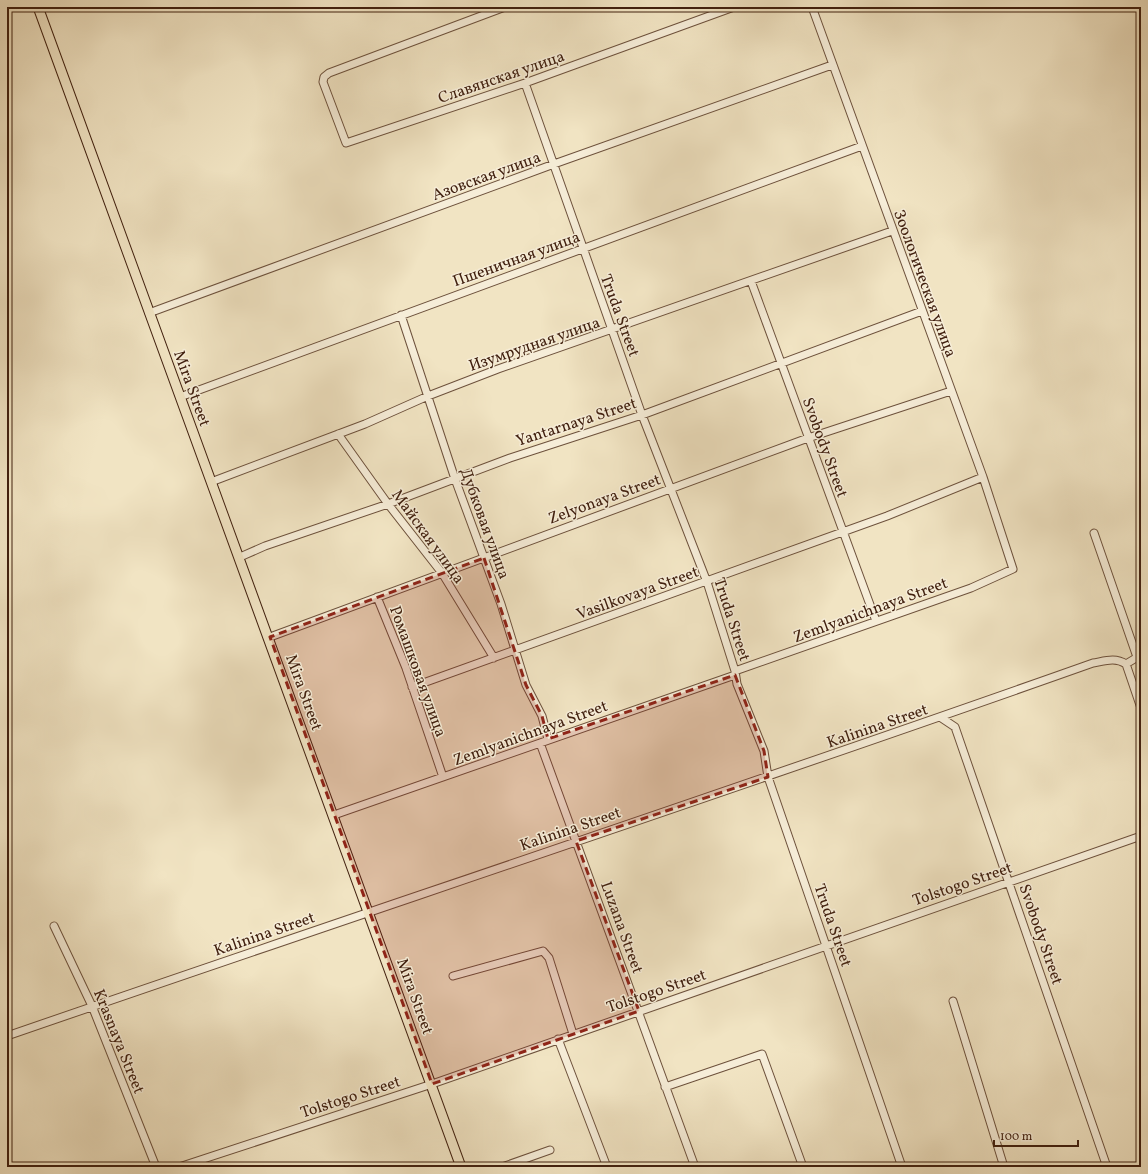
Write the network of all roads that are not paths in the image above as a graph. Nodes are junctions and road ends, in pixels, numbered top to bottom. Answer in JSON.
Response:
{"nodes":[{"id":1,"x":38,"y":7,"type":"edge"},
{"id":2,"x":505,"y":7,"type":"edge"},
{"id":3,"x":734,"y":7,"type":"edge"},
{"id":4,"x":812,"y":7,"type":"edge"},
{"id":5,"x":832,"y":65,"type":"junction"},
{"id":6,"x":525,"y":83,"type":"junction"},
{"id":7,"x":862,"y":146,"type":"junction"},
{"id":8,"x":554,"y":164,"type":"junction"},
{"id":9,"x":892,"y":231,"type":"junction"},
{"id":10,"x":582,"y":249,"type":"junction"},
{"id":11,"x":751,"y":281,"type":"junction"},
{"id":12,"x":922,"y":311,"type":"junction"},
{"id":13,"x":150,"y":313,"type":"junction"},
{"id":14,"x":401,"y":315,"type":"junction"},
{"id":15,"x":611,"y":330,"type":"junction"},
{"id":16,"x":781,"y":363,"type":"junction"},
{"id":17,"x":951,"y":391,"type":"junction"},
{"id":18,"x":428,"y":396,"type":"junction"},
{"id":19,"x":180,"y":397,"type":"junction"},
{"id":20,"x":642,"y":415,"type":"junction"},
{"id":21,"x":338,"y":434,"type":"junction"},
{"id":22,"x":808,"y":438,"type":"junction"},
{"id":23,"x":983,"y":477,"type":"junction"},
{"id":24,"x":454,"y":479,"type":"junction"},
{"id":25,"x":211,"y":482,"type":"junction"},
{"id":26,"x":671,"y":488,"type":"junction"},
{"id":27,"x":388,"y":504,"type":"junction"},
{"id":28,"x":842,"y":531,"type":"junction"},
{"id":29,"x":1094,"y":533,"type":"dead end"},
{"id":30,"x":240,"y":557,"type":"junction"},
{"id":31,"x":484,"y":558,"type":"junction"},
{"id":32,"x":1013,"y":569,"type":"joint"},
{"id":33,"x":442,"y":573,"type":"junction"},
{"id":34,"x":707,"y":582,"type":"junction"},
{"id":35,"x":377,"y":597,"type":"junction"},
{"id":36,"x":876,"y":621,"type":"junction"},
{"id":37,"x":270,"y":638,"type":"junction"},
{"id":38,"x":515,"y":651,"type":"junction"},
{"id":39,"x":1139,"y":656,"type":"edge"},
{"id":40,"x":494,"y":658,"type":"junction"},
{"id":41,"x":1126,"y":664,"type":"junction"},
{"id":42,"x":735,"y":673,"type":"junction"},
{"id":43,"x":412,"y":687,"type":"junction"},
{"id":44,"x":1141,"y":708,"type":"edge"},
{"id":45,"x":940,"y":717,"type":"junction"},
{"id":46,"x":548,"y":739,"type":"junction"},
{"id":47,"x":540,"y":743,"type":"junction"},
{"id":48,"x":443,"y":777,"type":"junction"},
{"id":49,"x":768,"y":777,"type":"junction"},
{"id":50,"x":334,"y":815,"type":"junction"},
{"id":51,"x":1141,"y":836,"type":"edge"},
{"id":52,"x":576,"y":841,"type":"junction"},
{"id":53,"x":1009,"y":881,"type":"junction"},
{"id":54,"x":369,"y":911,"type":"junction"},
{"id":55,"x":54,"y":926,"type":"dead end"},
{"id":56,"x":826,"y":945,"type":"junction"},
{"id":57,"x":453,"y":976,"type":"dead end"},
{"id":58,"x":953,"y":1001,"type":"dead end"},
{"id":59,"x":92,"y":1006,"type":"junction"},
{"id":60,"x":639,"y":1011,"type":"junction"},
{"id":61,"x":573,"y":1034,"type":"junction"},
{"id":62,"x":7,"y":1036,"type":"edge"},
{"id":63,"x":558,"y":1039,"type":"junction"},
{"id":64,"x":432,"y":1084,"type":"junction"},
{"id":65,"x":665,"y":1087,"type":"junction"},
{"id":66,"x":550,"y":1150,"type":"dead end"},
{"id":67,"x":156,"y":1167,"type":"edge"},
{"id":68,"x":179,"y":1167,"type":"edge"},
{"id":69,"x":461,"y":1167,"type":"edge"},
{"id":70,"x":502,"y":1167,"type":"edge"},
{"id":71,"x":607,"y":1167,"type":"edge"},
{"id":72,"x":695,"y":1167,"type":"edge"},
{"id":73,"x":803,"y":1167,"type":"edge"},
{"id":74,"x":902,"y":1167,"type":"edge"},
{"id":75,"x":1004,"y":1167,"type":"edge"},
{"id":76,"x":1107,"y":1167,"type":"edge"}],
"edges":[{"from":1,"to":13,"type":"main road","name":"Mira Street"},
{"from":2,"to":6,"type":"street","name":"Славянская улица"},
{"from":3,"to":6,"type":"street","name":"Славянская улица"},
{"from":4,"to":5,"type":"street","name":"Зоологическая улица"},
{"from":5,"to":7,"type":"street","name":"Зоологическая улица"},
{"from":5,"to":8,"type":"street","name":"Азовская улица"},
{"from":6,"to":8,"type":"street","name":"Truda Street"},
{"from":7,"to":9,"type":"street","name":"Зоологическая улица"},
{"from":7,"to":10,"type":"street","name":"Пшеничная улица"},
{"from":8,"to":10,"type":"street","name":"Truda Street"},
{"from":8,"to":13,"type":"street","name":"Азовская улица"},
{"from":9,"to":11,"type":"street","name":"Изумрудная улица"},
{"from":9,"to":12,"type":"street","name":"Зоологическая улица"},
{"from":10,"to":14,"type":"street","name":"Пшеничная улица"},
{"from":10,"to":15,"type":"street","name":"Truda Street"},
{"from":11,"to":15,"type":"street","name":"Изумрудная улица"},
{"from":11,"to":16,"type":"street","name":"Svobody Street"},
{"from":12,"to":16,"type":"street","name":"Yantarnaya Street"},
{"from":12,"to":17,"type":"street","name":"Зоологическая улица"},
{"from":13,"to":19,"type":"main road","name":"Mira Street"},
{"from":14,"to":18,"type":"street","name":"Дубковая улица"},
{"from":14,"to":19,"type":"street","name":"Пшеничная улица"},
{"from":15,"to":18,"type":"street","name":"Изумрудная улица"},
{"from":15,"to":20,"type":"street","name":"Truda Street"},
{"from":16,"to":20,"type":"street","name":"Yantarnaya Street"},
{"from":16,"to":22,"type":"street","name":"Svobody Street"},
{"from":17,"to":22,"type":"street","name":"Zelyonaya Street"},
{"from":17,"to":23,"type":"street","name":"Зоологическая улица"},
{"from":18,"to":21,"type":"street","name":"Изумрудная улица"},
{"from":18,"to":24,"type":"street","name":"Дубковая улица"},
{"from":19,"to":25,"type":"main road","name":"Mira Street"},
{"from":20,"to":24,"type":"street","name":"Yantarnaya Street"},
{"from":20,"to":26,"type":"street","name":"Truda Street"},
{"from":21,"to":25,"type":"street","name":"Изумрудная улица"},
{"from":21,"to":27,"type":"street","name":"Майская улица"},
{"from":22,"to":26,"type":"street","name":"Zelyonaya Street"},
{"from":22,"to":28,"type":"street","name":"Svobody Street"},
{"from":23,"to":28,"type":"street","name":"Vasilkovaya Street"},
{"from":23,"to":32,"type":"street","name":"Зоологическая улица"},
{"from":24,"to":27,"type":"street","name":"Yantarnaya Street"},
{"from":24,"to":31,"type":"street","name":"Дубковая улица"},
{"from":25,"to":30,"type":"main road","name":"Mira Street"},
{"from":26,"to":31,"type":"street","name":"Zelyonaya Street"},
{"from":26,"to":34,"type":"street","name":"Truda Street"},
{"from":27,"to":30,"type":"street","name":"Yantarnaya Street"},
{"from":27,"to":33,"type":"street","name":"Майская улица"},
{"from":28,"to":34,"type":"street","name":"Vasilkovaya Street"},
{"from":28,"to":36,"type":"street","name":"Svobody Street"},
{"from":29,"to":39,"type":"street"},
{"from":30,"to":37,"type":"main road","name":"Mira Street"},
{"from":31,"to":33,"type":"street","name":"Zelyonaya Street"},
{"from":31,"to":38,"type":"street","name":"Дубковая улица"},
{"from":32,"to":36,"type":"street","name":"Zemlyanichnaya Street"},
{"from":33,"to":35,"type":"street","name":"Zelyonaya Street"},
{"from":33,"to":40,"type":"street","name":"Майская улица"},
{"from":34,"to":38,"type":"street","name":"Vasilkovaya Street"},
{"from":34,"to":42,"type":"street","name":"Truda Street"},
{"from":35,"to":37,"type":"street","name":"Zelyonaya Street"},
{"from":35,"to":43,"type":"street","name":"Ромашковая улица"},
{"from":36,"to":42,"type":"street","name":"Zemlyanichnaya Street"},
{"from":37,"to":50,"type":"main road","name":"Mira Street"},
{"from":38,"to":40,"type":"street","name":"Vasilkovaya Street"},
{"from":38,"to":46,"type":"street","name":"Дубковая улица"},
{"from":39,"to":41,"type":"street"},
{"from":40,"to":43,"type":"street","name":"Vasilkovaya Street"},
{"from":41,"to":44,"type":"street"},
{"from":41,"to":45,"type":"street","name":"Kalinina Street"},
{"from":42,"to":46,"type":"street","name":"Zemlyanichnaya Street"},
{"from":42,"to":49,"type":"street","name":"Truda Street"},
{"from":43,"to":48,"type":"street","name":"Ромашковая улица"},
{"from":45,"to":49,"type":"street","name":"Kalinina Street"},
{"from":45,"to":53,"type":"street","name":"Svobody Street"},
{"from":46,"to":47,"type":"street","name":"Zemlyanichnaya Street"},
{"from":47,"to":48,"type":"street","name":"Zemlyanichnaya Street"},
{"from":47,"to":52,"type":"street","name":"Luzana Street"},
{"from":48,"to":50,"type":"street","name":"Zemlyanichnaya Street"},
{"from":49,"to":52,"type":"street","name":"Kalinina Street"},
{"from":49,"to":56,"type":"street","name":"Truda Street"},
{"from":50,"to":54,"type":"main road","name":"Mira Street"},
{"from":51,"to":53,"type":"street","name":"Tolstogo Street"},
{"from":52,"to":54,"type":"street","name":"Kalinina Street"},
{"from":52,"to":60,"type":"street","name":"Luzana Street"},
{"from":53,"to":56,"type":"street","name":"Tolstogo Street"},
{"from":53,"to":76,"type":"street","name":"Svobody Street"},
{"from":54,"to":59,"type":"street","name":"Kalinina Street"},
{"from":54,"to":64,"type":"main road","name":"Mira Street"},
{"from":55,"to":59,"type":"street","name":"Krasnaya Street"},
{"from":56,"to":60,"type":"street","name":"Tolstogo Street"},
{"from":56,"to":74,"type":"street","name":"Truda Street"},
{"from":57,"to":61,"type":"street"},
{"from":58,"to":75,"type":"street"},
{"from":59,"to":62,"type":"street","name":"Kalinina Street"},
{"from":59,"to":67,"type":"street","name":"Krasnaya Street"},
{"from":60,"to":61,"type":"street","name":"Tolstogo Street"},
{"from":60,"to":65,"type":"street","name":"Luzana Street"},
{"from":61,"to":63,"type":"street","name":"Tolstogo Street"},
{"from":63,"to":64,"type":"street","name":"Tolstogo Street"},
{"from":63,"to":71,"type":"street"},
{"from":64,"to":68,"type":"street","name":"Tolstogo Street"},
{"from":64,"to":69,"type":"main road","name":"Mira Street"},
{"from":65,"to":72,"type":"street","name":"Luzana Street"},
{"from":65,"to":73,"type":"street"},
{"from":66,"to":70,"type":"street"}]}
